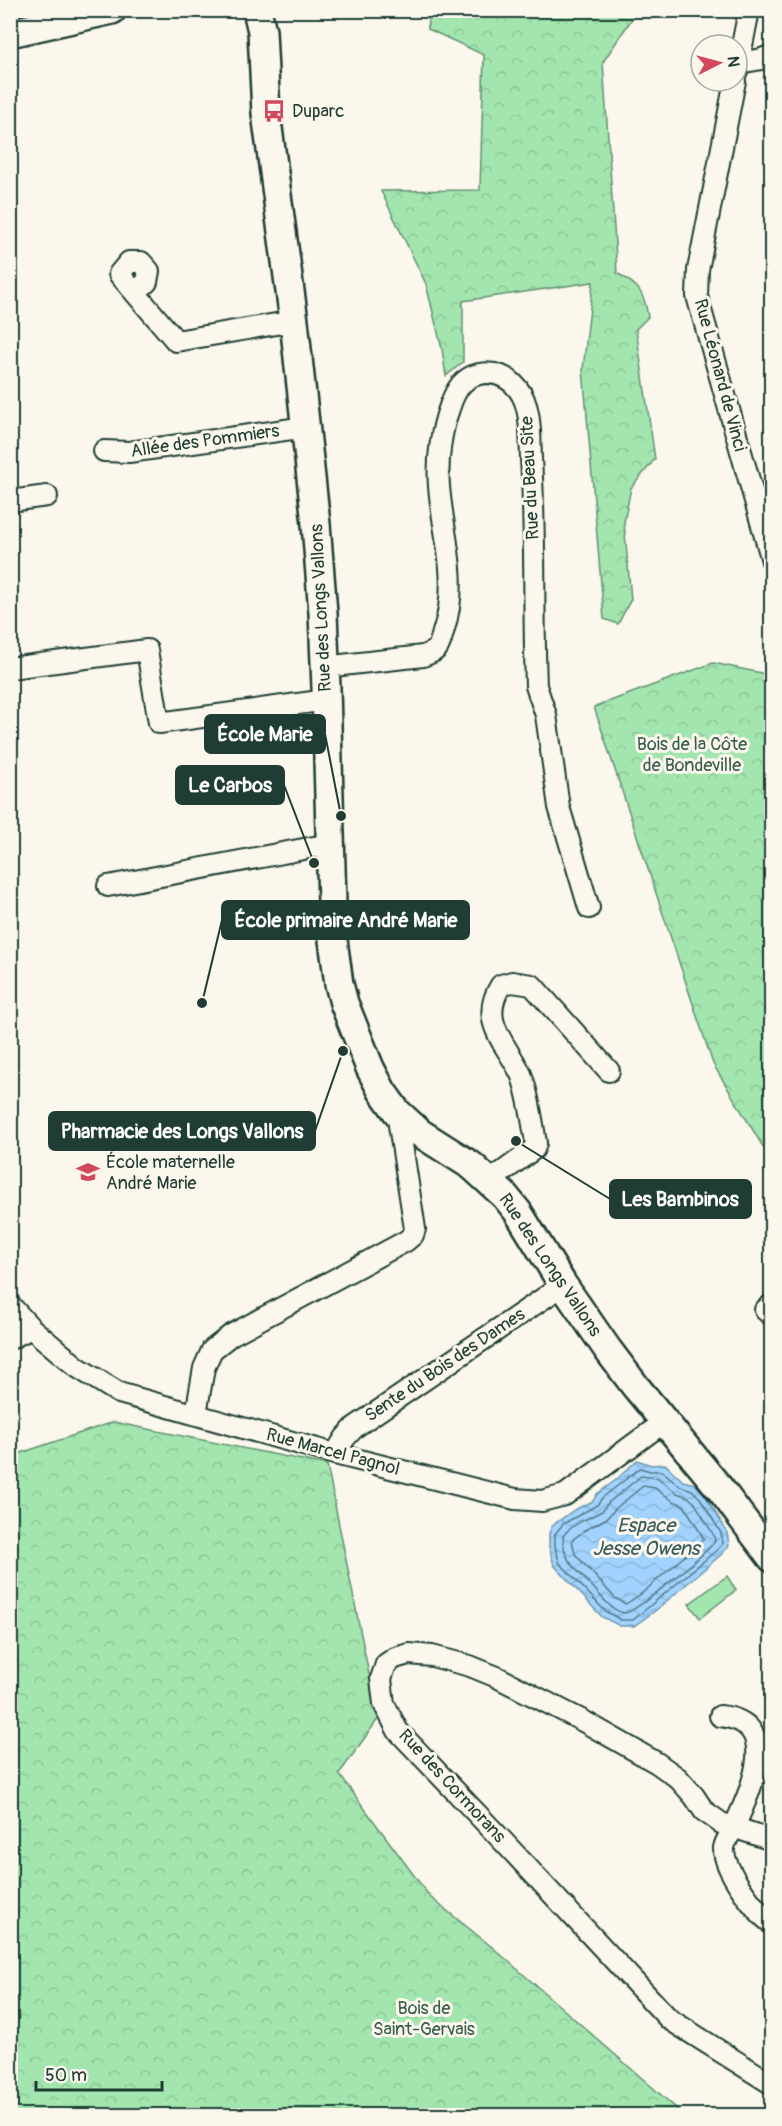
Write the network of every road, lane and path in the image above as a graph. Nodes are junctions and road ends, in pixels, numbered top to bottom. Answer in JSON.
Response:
{"nodes":[{"id":1,"x":112,"y":10,"type":"edge"},
{"id":2,"x":257,"y":10,"type":"edge"},
{"id":3,"x":749,"y":10,"type":"edge"},
{"id":4,"x":10,"y":33,"type":"edge"},
{"id":5,"x":745,"y":33,"type":"edge"},
{"id":6,"x":771,"y":55,"type":"edge"},
{"id":7,"x":749,"y":66,"type":"edge"},
{"id":8,"x":733,"y":93,"type":"edge"},
{"id":9,"x":135,"y":292,"type":"dead end"},
{"id":10,"x":294,"y":321,"type":"junction"},
{"id":11,"x":306,"y":427,"type":"junction"},
{"id":12,"x":104,"y":451,"type":"dead end"},
{"id":13,"x":47,"y":496,"type":"dead end"},
{"id":14,"x":10,"y":501,"type":"edge"},
{"id":15,"x":771,"y":561,"type":"edge"},
{"id":16,"x":324,"y":667,"type":"junction"},
{"id":17,"x":10,"y":668,"type":"edge"},
{"id":18,"x":327,"y":700,"type":"junction"},
{"id":19,"x":330,"y":844,"type":"junction"},
{"id":20,"x":108,"y":886,"type":"dead end"},
{"id":21,"x":589,"y":908,"type":"dead end"},
{"id":22,"x":609,"y":1071,"type":"dead end"},
{"id":23,"x":397,"y":1112,"type":"junction"},
{"id":24,"x":490,"y":1181,"type":"junction"},
{"id":25,"x":563,"y":1285,"type":"junction"},
{"id":26,"x":771,"y":1304,"type":"edge"},
{"id":27,"x":10,"y":1305,"type":"edge"},
{"id":28,"x":771,"y":1316,"type":"edge"},
{"id":29,"x":31,"y":1328,"type":"junction"},
{"id":30,"x":10,"y":1339,"type":"edge"},
{"id":31,"x":196,"y":1414,"type":"junction"},
{"id":32,"x":664,"y":1422,"type":"junction"},
{"id":33,"x":335,"y":1454,"type":"junction"},
{"id":34,"x":771,"y":1558,"type":"edge"},
{"id":35,"x":720,"y":1716,"type":"dead end"},
{"id":36,"x":733,"y":1828,"type":"junction"},
{"id":37,"x":771,"y":1840,"type":"edge"},
{"id":38,"x":771,"y":1924,"type":"edge"},
{"id":39,"x":771,"y":2084,"type":"edge"}],
"edges":[{"from":1,"to":4,"type":"street"},
{"from":2,"to":10,"type":"street","name":"Rue des Longs Vallons"},
{"from":3,"to":5,"type":"street","name":"Rue Léonard de Vinci"},
{"from":6,"to":7,"type":"street"},
{"from":8,"to":15,"type":"street","name":"Rue Léonard de Vinci"},
{"from":9,"to":10,"type":"street"},
{"from":10,"to":11,"type":"street","name":"Rue des Longs Vallons"},
{"from":11,"to":12,"type":"street","name":"Allée des Pommiers"},
{"from":11,"to":16,"type":"street","name":"Rue des Longs Vallons"},
{"from":13,"to":14,"type":"street"},
{"from":16,"to":18,"type":"street","name":"Rue des Longs Vallons"},
{"from":16,"to":21,"type":"street","name":"Rue du Beau Site"},
{"from":17,"to":18,"type":"street"},
{"from":18,"to":19,"type":"street","name":"Rue des Longs Vallons"},
{"from":19,"to":20,"type":"street"},
{"from":19,"to":23,"type":"street","name":"Rue des Longs Vallons"},
{"from":22,"to":24,"type":"street"},
{"from":23,"to":24,"type":"street","name":"Rue des Longs Vallons"},
{"from":23,"to":31,"type":"street"},
{"from":24,"to":25,"type":"street","name":"Rue des Longs Vallons"},
{"from":25,"to":32,"type":"street","name":"Rue des Longs Vallons"},
{"from":25,"to":33,"type":"street","name":"Sente du Bois des Dames"},
{"from":26,"to":28,"type":"street"},
{"from":27,"to":29,"type":"street","name":"Rue Marcel Pagnol"},
{"from":29,"to":30,"type":"street"},
{"from":29,"to":31,"type":"street","name":"Rue Marcel Pagnol"},
{"from":31,"to":33,"type":"street","name":"Rue Marcel Pagnol"},
{"from":32,"to":33,"type":"street","name":"Rue Marcel Pagnol"},
{"from":32,"to":34,"type":"street","name":"Rue des Longs Vallons"},
{"from":35,"to":36,"type":"street"},
{"from":36,"to":37,"type":"street","name":"Rue des Cormorans"},
{"from":36,"to":38,"type":"street"},
{"from":36,"to":39,"type":"street","name":"Rue des Cormorans"}]}
